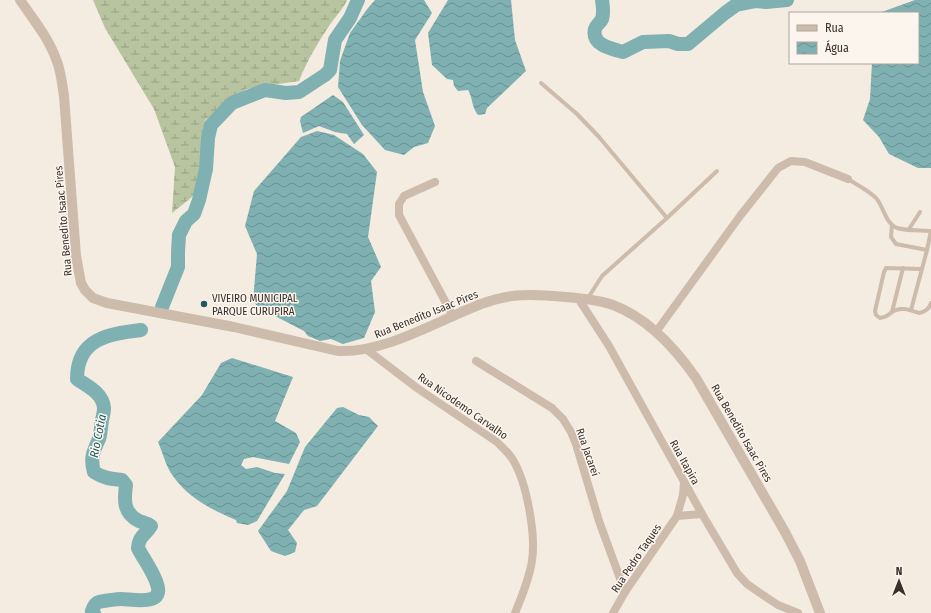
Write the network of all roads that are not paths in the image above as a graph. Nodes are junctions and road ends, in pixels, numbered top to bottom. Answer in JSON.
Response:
{"nodes":[{"id":1,"x":20,"y":0,"type":"edge"},
{"id":2,"x":541,"y":83,"type":"dead end"},
{"id":3,"x":717,"y":171,"type":"dead end"},
{"id":4,"x":848,"y":179,"type":"joint"},
{"id":5,"x":435,"y":182,"type":"dead end"},
{"id":6,"x":920,"y":212,"type":"dead end"},
{"id":7,"x":667,"y":218,"type":"junction"},
{"id":8,"x":892,"y":224,"type":"junction"},
{"id":9,"x":909,"y":229,"type":"junction"},
{"id":10,"x":931,"y":232,"type":"edge"},
{"id":11,"x":927,"y":250,"type":"junction"},
{"id":12,"x":903,"y":268,"type":"junction"},
{"id":13,"x":922,"y":269,"type":"junction"},
{"id":14,"x":582,"y":299,"type":"junction"},
{"id":15,"x":931,"y":302,"type":"edge"},
{"id":16,"x":911,"y":310,"type":"junction"},
{"id":17,"x":892,"y":312,"type":"junction"},
{"id":18,"x":454,"y":316,"type":"junction"},
{"id":19,"x":656,"y":332,"type":"junction"},
{"id":20,"x":366,"y":350,"type":"junction"},
{"id":21,"x":476,"y":361,"type":"dead end"},
{"id":22,"x":684,"y":482,"type":"junction"},
{"id":23,"x":702,"y":514,"type":"junction"},
{"id":24,"x":677,"y":516,"type":"junction"},
{"id":25,"x":625,"y":592,"type":"junction"},
{"id":26,"x":778,"y":605,"type":"junction"},
{"id":27,"x":516,"y":613,"type":"edge"},
{"id":28,"x":613,"y":613,"type":"edge"},
{"id":29,"x":773,"y":613,"type":"edge"},
{"id":30,"x":798,"y":613,"type":"edge"},
{"id":31,"x":820,"y":613,"type":"edge"}],
"edges":[{"from":1,"to":20,"type":"street","name":"Rua Benedito Isaac Pires"},
{"from":2,"to":7,"type":"lane"},
{"from":3,"to":7,"type":"lane"},
{"from":4,"to":8,"type":"lane"},
{"from":4,"to":19,"type":"street"},
{"from":5,"to":18,"type":"street"},
{"from":6,"to":9,"type":"lane"},
{"from":7,"to":14,"type":"lane"},
{"from":8,"to":9,"type":"lane"},
{"from":8,"to":11,"type":"lane"},
{"from":9,"to":10,"type":"lane"},
{"from":10,"to":11,"type":"lane"},
{"from":11,"to":13,"type":"lane"},
{"from":12,"to":13,"type":"lane"},
{"from":12,"to":17,"type":"lane"},
{"from":12,"to":17,"type":"lane"},
{"from":13,"to":16,"type":"lane"},
{"from":14,"to":18,"type":"street","name":"Rua Benedito Isaac Pires"},
{"from":14,"to":19,"type":"street","name":"Rua Benedito Isaac Pires"},
{"from":14,"to":22,"type":"street","name":"Rua Itapira"},
{"from":15,"to":16,"type":"lane"},
{"from":16,"to":17,"type":"lane"},
{"from":18,"to":20,"type":"street","name":"Rua Benedito Isaac Pires"},
{"from":19,"to":31,"type":"street","name":"Rua Benedito Isaac Pires"},
{"from":20,"to":27,"type":"street","name":"Rua Nicodemo Carvalho"},
{"from":21,"to":25,"type":"street","name":"Rua Jacareí"},
{"from":22,"to":23,"type":"street","name":"Rua Itapira"},
{"from":22,"to":24,"type":"street","name":"Rua Pedro Taques"},
{"from":23,"to":24,"type":"street"},
{"from":23,"to":26,"type":"street","name":"Rua Itapira"},
{"from":24,"to":25,"type":"street","name":"Rua Pedro Taques"},
{"from":25,"to":28,"type":"street","name":"Rua Pedro Taques"},
{"from":26,"to":29,"type":"street"},
{"from":26,"to":30,"type":"street","name":"Rua Itapira"}]}
